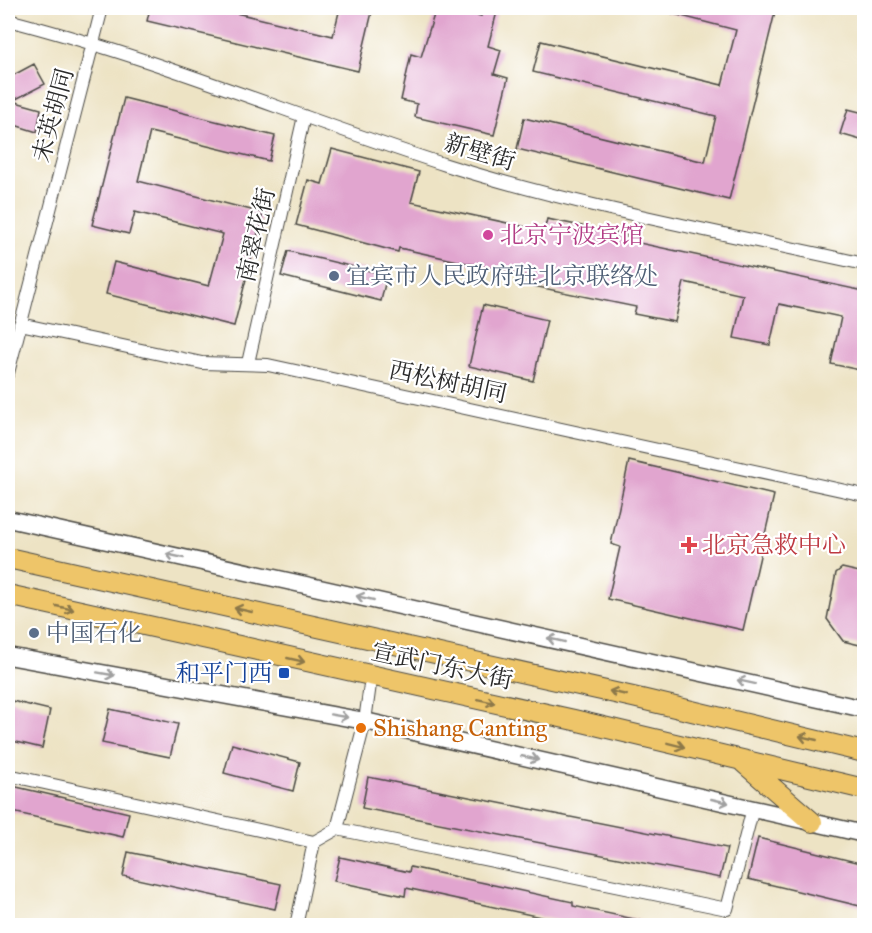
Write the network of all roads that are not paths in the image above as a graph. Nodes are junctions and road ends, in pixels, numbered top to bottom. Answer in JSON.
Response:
{"nodes":[{"id":1,"x":102,"y":8,"type":"edge"},
{"id":2,"x":8,"y":20,"type":"edge"},
{"id":3,"x":93,"y":43,"type":"junction"},
{"id":4,"x":304,"y":116,"type":"junction"},
{"id":5,"x":864,"y":264,"type":"edge"},
{"id":6,"x":20,"y":324,"type":"junction"},
{"id":7,"x":248,"y":363,"type":"junction"},
{"id":8,"x":8,"y":373,"type":"edge"},
{"id":9,"x":864,"y":495,"type":"edge"},
{"id":10,"x":8,"y":519,"type":"edge"},
{"id":11,"x":8,"y":558,"type":"edge"},
{"id":12,"x":8,"y":595,"type":"edge"},
{"id":13,"x":8,"y":656,"type":"edge"},
{"id":14,"x":371,"y":677,"type":"junction"},
{"id":15,"x":864,"y":709,"type":"edge"},
{"id":16,"x":365,"y":721,"type":"junction"},
{"id":17,"x":864,"y":752,"type":"edge"},
{"id":18,"x":742,"y":762,"type":"junction"},
{"id":19,"x":8,"y":775,"type":"edge"},
{"id":20,"x":864,"y":789,"type":"edge"},
{"id":21,"x":753,"y":808,"type":"junction"},
{"id":22,"x":812,"y":822,"type":"junction"},
{"id":23,"x":337,"y":829,"type":"junction"},
{"id":24,"x":864,"y":834,"type":"edge"},
{"id":25,"x":314,"y":842,"type":"junction"},
{"id":26,"x":296,"y":926,"type":"edge"}],
"edges":[{"from":1,"to":3,"type":"street","name":"未英胡同"},
{"from":2,"to":3,"type":"street","name":"新壁街"},
{"from":3,"to":4,"type":"street","name":"新壁街"},
{"from":3,"to":6,"type":"street","name":"未英胡同"},
{"from":4,"to":5,"type":"street","name":"新壁街"},
{"from":4,"to":7,"type":"street","name":"南翠花街"},
{"from":6,"to":7,"type":"street","name":"西松树胡同"},
{"from":6,"to":8,"type":"street","name":"未英胡同"},
{"from":7,"to":9,"type":"street","name":"西松树胡同"},
{"from":15,"to":10,"type":"street","name":"宣武门东大街","one_way":true},
{"from":17,"to":11,"type":"main road","name":"宣武门东大街","one_way":true},
{"from":12,"to":14,"type":"main road","name":"宣武门东大街","one_way":true},
{"from":13,"to":16,"type":"street","one_way":true},
{"from":14,"to":16,"type":"street"},
{"from":14,"to":18,"type":"main road","name":"宣武门东大街","one_way":true},
{"from":16,"to":21,"type":"street","one_way":true},
{"from":16,"to":23,"type":"street"},
{"from":18,"to":20,"type":"main road","name":"宣武门东大街"},
{"from":18,"to":22,"type":"main road"},
{"from":19,"to":25,"type":"street"},
{"from":21,"to":22,"type":"street"},
{"from":21,"to":23,"type":"street"},
{"from":22,"to":24,"type":"street"},
{"from":23,"to":25,"type":"street"},
{"from":25,"to":26,"type":"street"}]}
